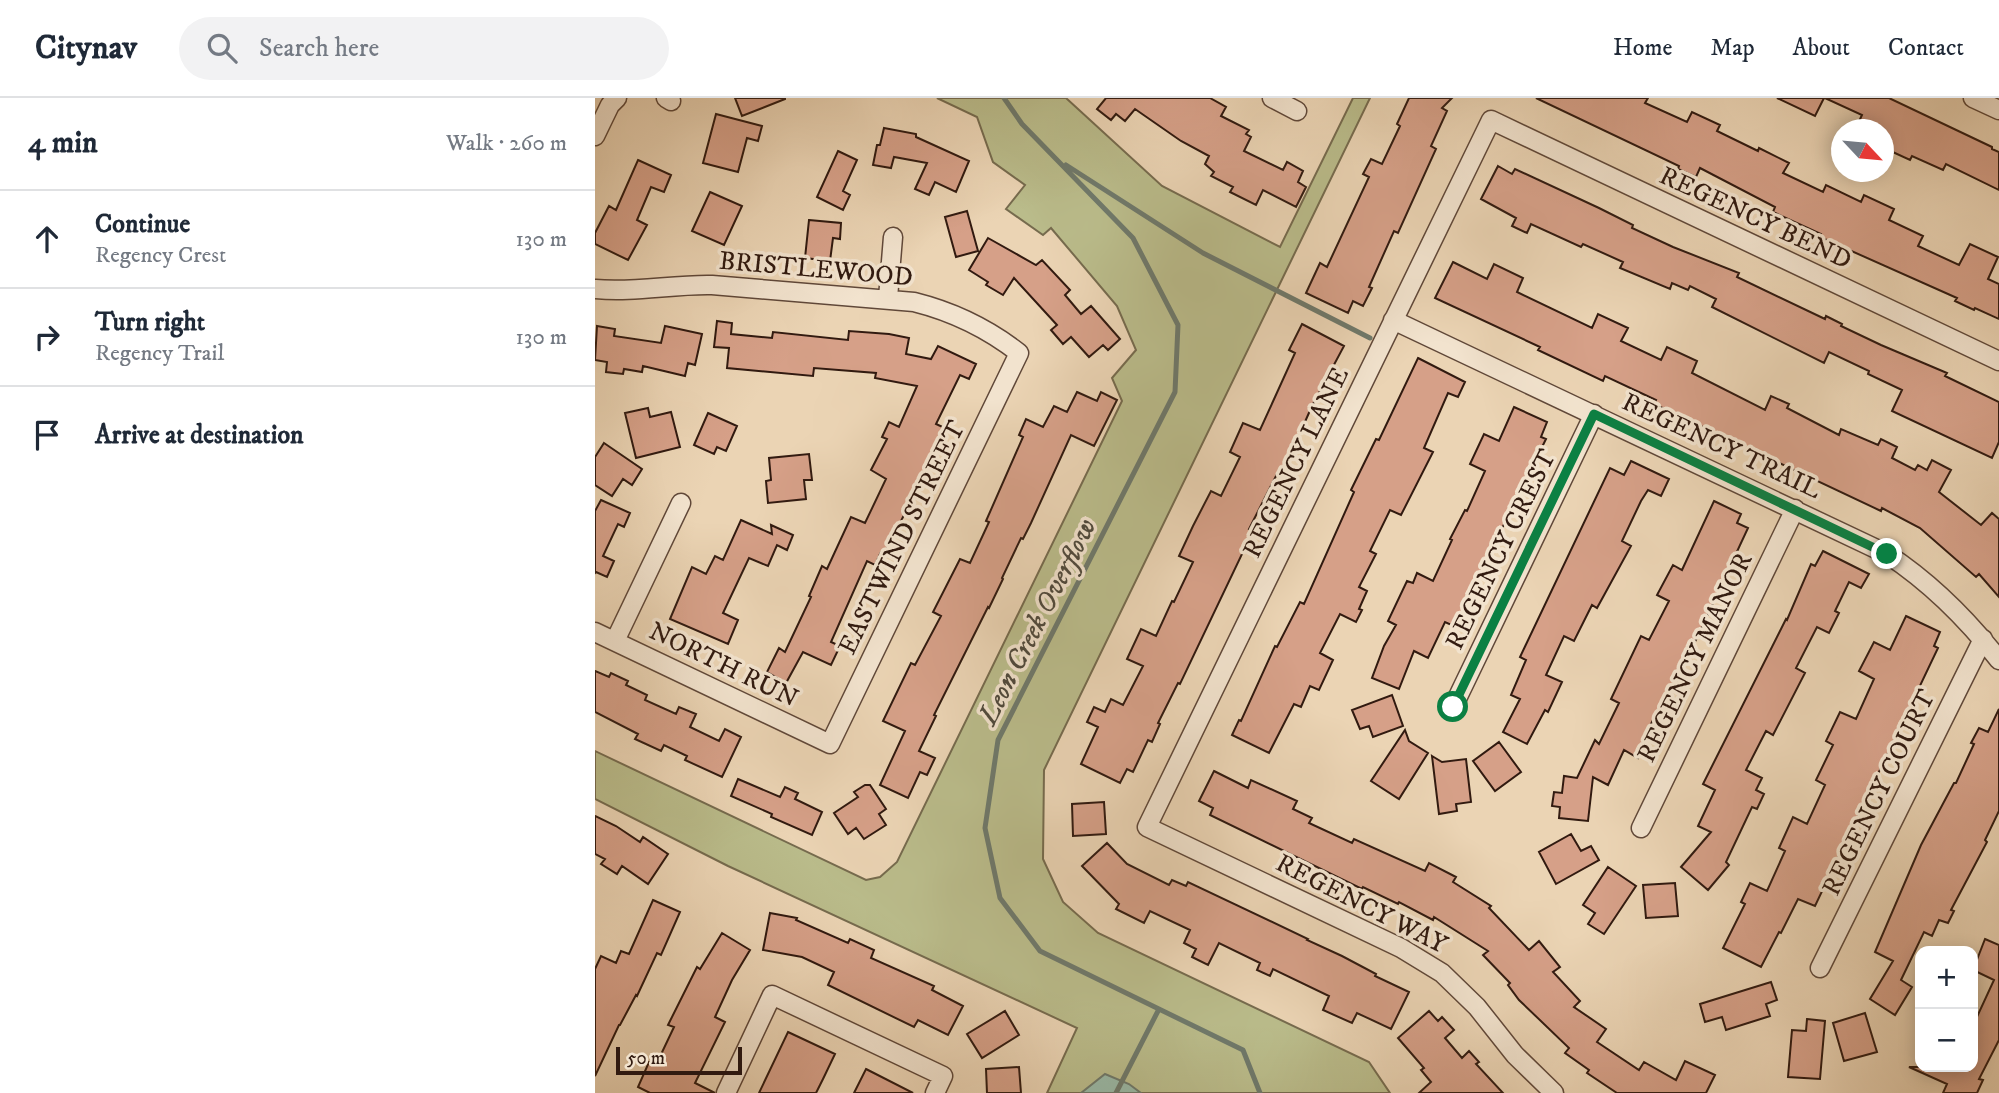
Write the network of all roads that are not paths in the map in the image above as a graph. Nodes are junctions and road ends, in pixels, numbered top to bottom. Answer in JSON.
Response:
{"nodes":[{"id":1,"x":617,"y":98,"type":"edge"},
{"id":2,"x":1272,"y":98,"type":"edge"},
{"id":3,"x":1973,"y":98,"type":"edge"},
{"id":4,"x":1999,"y":110,"type":"edge"},
{"id":5,"x":1297,"y":111,"type":"dead end"},
{"id":6,"x":1491,"y":120,"type":"joint"},
{"id":7,"x":595,"y":136,"type":"edge"},
{"id":8,"x":893,"y":237,"type":"dead end"},
{"id":9,"x":595,"y":289,"type":"edge"},
{"id":10,"x":888,"y":298,"type":"junction"},
{"id":11,"x":1393,"y":320,"type":"junction"},
{"id":12,"x":1019,"y":353,"type":"joint"},
{"id":13,"x":1999,"y":361,"type":"edge"},
{"id":14,"x":1594,"y":414,"type":"junction"},
{"id":15,"x":681,"y":503,"type":"dead end"},
{"id":16,"x":1795,"y":509,"type":"junction"},
{"id":17,"x":595,"y":632,"type":"edge"},
{"id":18,"x":1983,"y":639,"type":"junction"},
{"id":19,"x":615,"y":641,"type":"junction"},
{"id":20,"x":1999,"y":660,"type":"edge"},
{"id":21,"x":1453,"y":707,"type":"dead end"},
{"id":22,"x":830,"y":744,"type":"joint"},
{"id":23,"x":1147,"y":827,"type":"joint"},
{"id":24,"x":1641,"y":828,"type":"dead end"},
{"id":25,"x":1820,"y":968,"type":"dead end"},
{"id":26,"x":726,"y":1093,"type":"edge"},
{"id":27,"x":935,"y":1093,"type":"edge"},
{"id":28,"x":1554,"y":1093,"type":"edge"}],
"edges":[{"from":1,"to":7,"type":"street"},
{"from":2,"to":5,"type":"street"},
{"from":3,"to":4,"type":"street"},
{"from":6,"to":11,"type":"street","name":"REGENCY LANE"},
{"from":6,"to":13,"type":"street","name":"REGENCY BEND"},
{"from":8,"to":10,"type":"street"},
{"from":9,"to":10,"type":"street","name":"BRISTLEWOOD"},
{"from":10,"to":12,"type":"street","name":"BRISTLEWOOD"},
{"from":11,"to":14,"type":"street","name":"REGENCY TRAIL"},
{"from":11,"to":23,"type":"street","name":"REGENCY LANE"},
{"from":12,"to":22,"type":"street","name":"EASTWIND STREET"},
{"from":14,"to":16,"type":"street","name":"REGENCY TRAIL"},
{"from":14,"to":21,"type":"street","name":"REGENCY CREST"},
{"from":15,"to":19,"type":"street"},
{"from":16,"to":18,"type":"street","name":"REGENCY TRAIL"},
{"from":16,"to":24,"type":"street","name":"REGENCY MANOR"},
{"from":17,"to":19,"type":"street","name":"NORTH RUN"},
{"from":18,"to":20,"type":"street","name":"REGENCY TRAIL"},
{"from":18,"to":25,"type":"street","name":"REGENCY COURT"},
{"from":19,"to":22,"type":"street","name":"NORTH RUN"},
{"from":23,"to":28,"type":"street","name":"REGENCY WAY"},
{"from":26,"to":27,"type":"street"}]}
